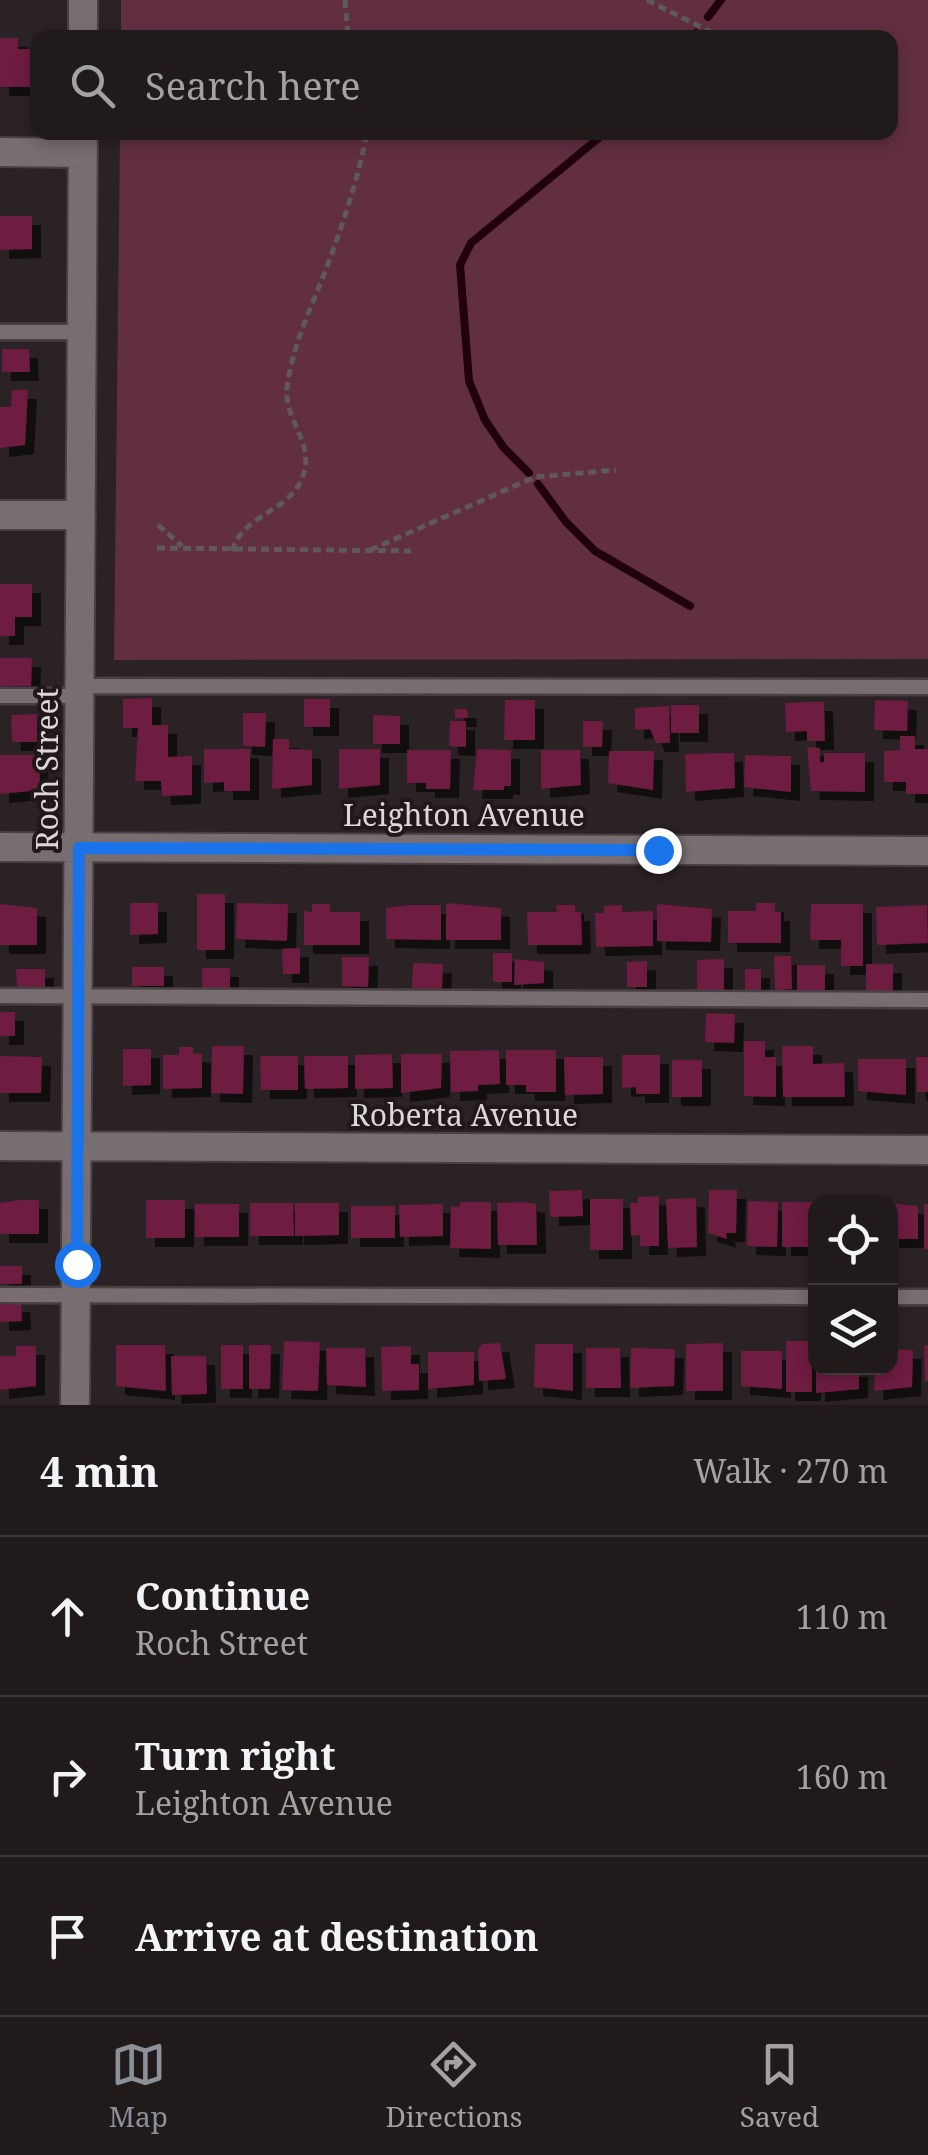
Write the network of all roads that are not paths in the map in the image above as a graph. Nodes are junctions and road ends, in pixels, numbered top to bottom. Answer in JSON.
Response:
{"nodes":[{"id":1,"x":84,"y":0,"type":"edge"},
{"id":2,"x":84,"y":30,"type":"edge"},
{"id":3,"x":83,"y":142,"type":"edge"},
{"id":4,"x":0,"y":152,"type":"edge"},
{"id":5,"x":0,"y":332,"type":"edge"},
{"id":6,"x":82,"y":332,"type":"junction"},
{"id":7,"x":0,"y":514,"type":"edge"},
{"id":8,"x":81,"y":515,"type":"junction"},
{"id":9,"x":928,"y":687,"type":"edge"},
{"id":10,"x":81,"y":691,"type":"junction"},
{"id":11,"x":0,"y":696,"type":"edge"},
{"id":12,"x":0,"y":847,"type":"edge"},
{"id":13,"x":79,"y":848,"type":"junction"},
{"id":14,"x":928,"y":850,"type":"edge"},
{"id":15,"x":0,"y":996,"type":"edge"},
{"id":16,"x":80,"y":997,"type":"junction"},
{"id":17,"x":928,"y":1000,"type":"edge"},
{"id":18,"x":0,"y":1146,"type":"edge"},
{"id":19,"x":78,"y":1146,"type":"junction"},
{"id":20,"x":928,"y":1150,"type":"edge"},
{"id":21,"x":0,"y":1295,"type":"edge"},
{"id":22,"x":76,"y":1295,"type":"junction"},
{"id":23,"x":808,"y":1296,"type":"edge"},
{"id":24,"x":898,"y":1297,"type":"edge"},
{"id":25,"x":928,"y":1297,"type":"edge"},
{"id":26,"x":75,"y":1405,"type":"edge"}],
"edges":[{"from":1,"to":2,"type":"street"},
{"from":3,"to":4,"type":"street"},
{"from":3,"to":6,"type":"street","name":"Roch Street"},
{"from":5,"to":6,"type":"lane"},
{"from":6,"to":8,"type":"street","name":"Roch Street"},
{"from":7,"to":8,"type":"street"},
{"from":8,"to":10,"type":"street","name":"Roch Street"},
{"from":9,"to":10,"type":"lane"},
{"from":10,"to":11,"type":"lane"},
{"from":10,"to":13,"type":"street","name":"Roch Street"},
{"from":12,"to":13,"type":"street","name":"Leighton Avenue"},
{"from":13,"to":14,"type":"street","name":"Leighton Avenue"},
{"from":13,"to":16,"type":"street","name":"Roch Street"},
{"from":15,"to":16,"type":"lane"},
{"from":16,"to":17,"type":"lane"},
{"from":16,"to":19,"type":"street","name":"Roch Street"},
{"from":18,"to":19,"type":"street","name":"Roberta Avenue"},
{"from":19,"to":20,"type":"street","name":"Roberta Avenue"},
{"from":19,"to":22,"type":"street","name":"Roch Street"},
{"from":21,"to":22,"type":"lane"},
{"from":22,"to":23,"type":"lane"},
{"from":22,"to":26,"type":"street","name":"Roch Street"},
{"from":24,"to":25,"type":"lane"}]}
